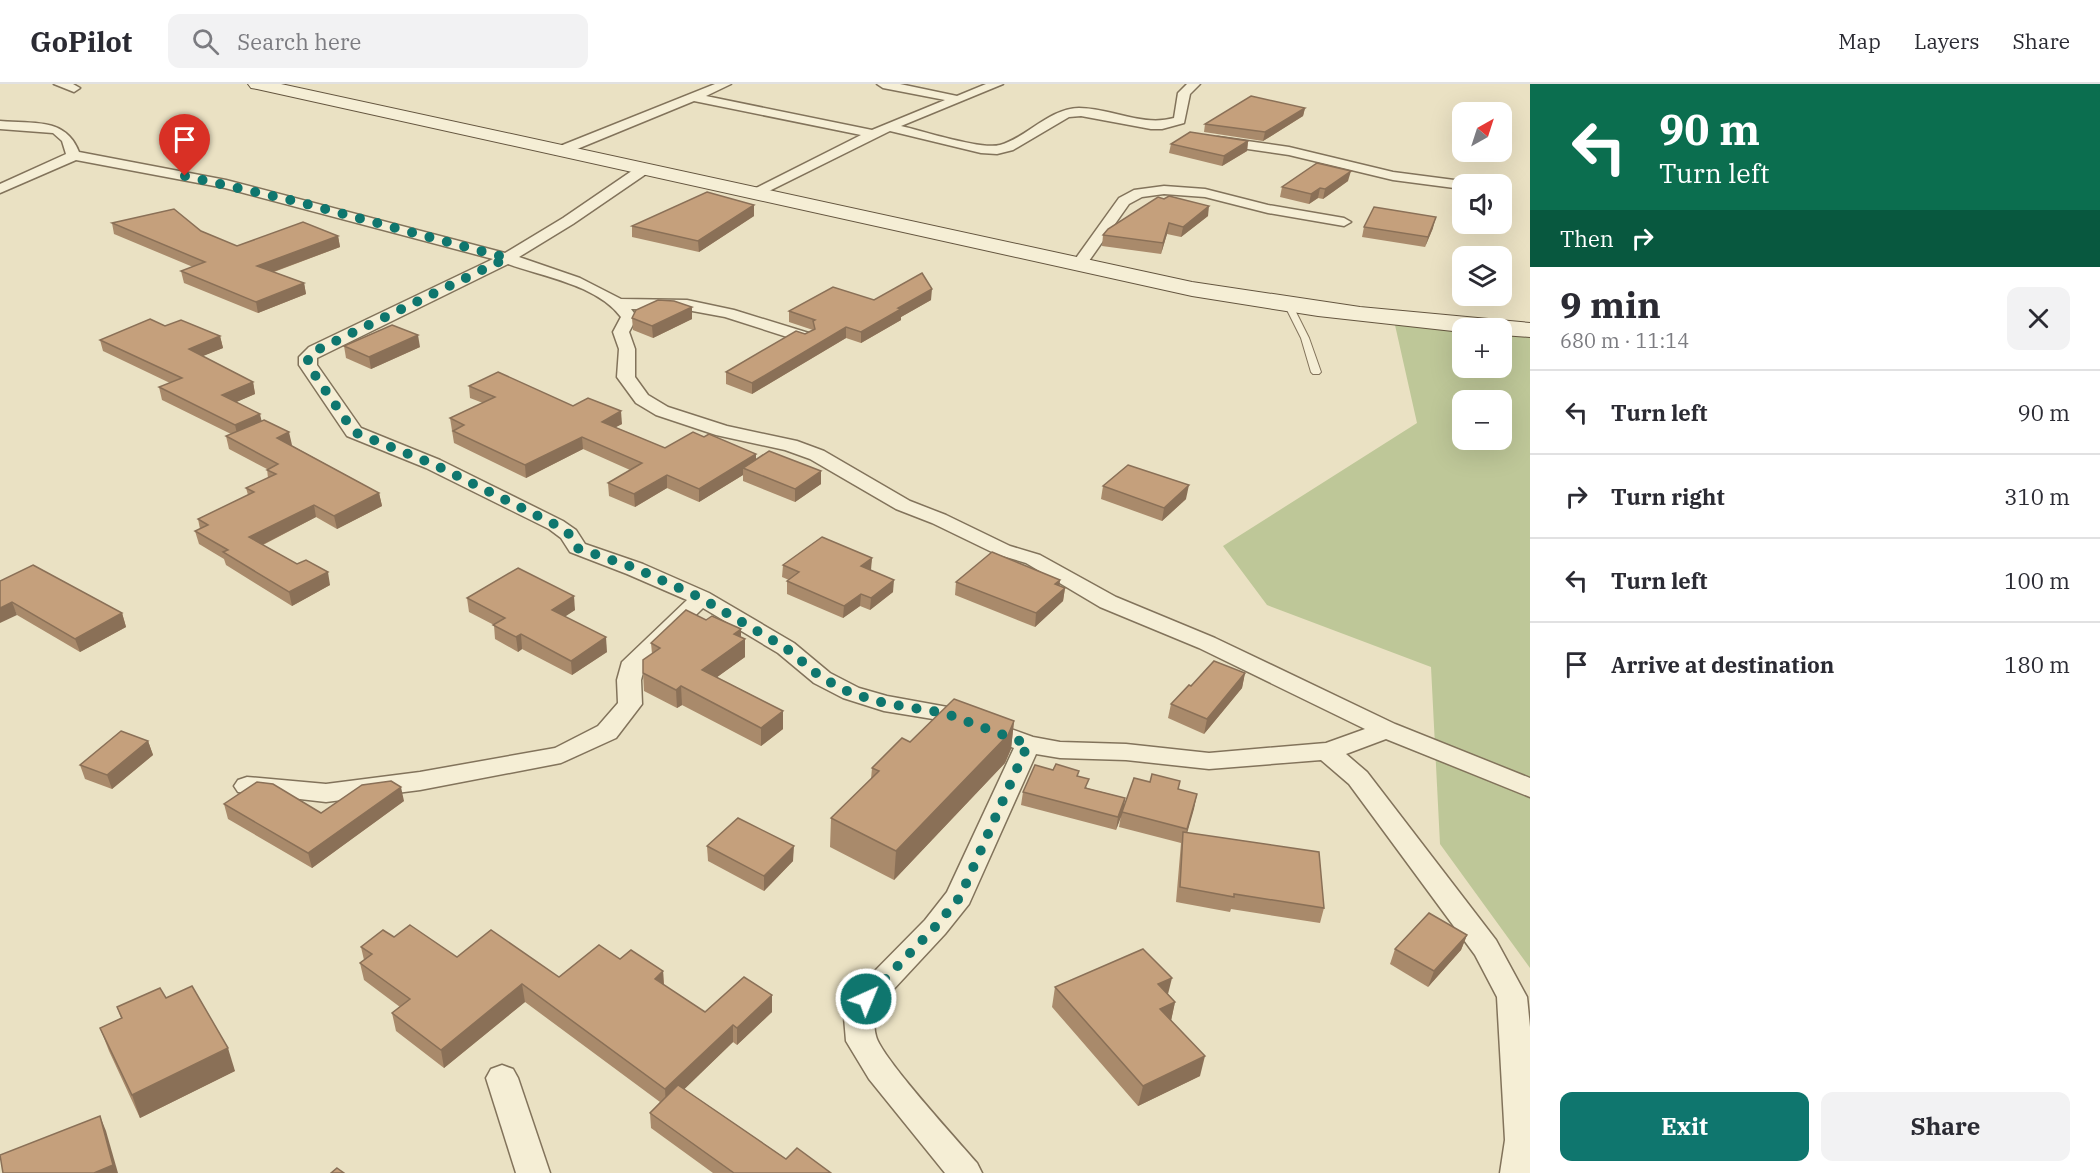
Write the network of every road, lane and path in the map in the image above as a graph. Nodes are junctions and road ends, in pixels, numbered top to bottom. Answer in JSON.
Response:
{"nodes":[{"id":1,"x":60,"y":84,"type":"edge"},
{"id":2,"x":257,"y":84,"type":"edge"},
{"id":3,"x":725,"y":84,"type":"edge"},
{"id":4,"x":882,"y":84,"type":"edge"},
{"id":5,"x":997,"y":84,"type":"edge"},
{"id":6,"x":1194,"y":84,"type":"edge"},
{"id":7,"x":74,"y":88,"type":"dead end"},
{"id":8,"x":694,"y":97,"type":"junction"},
{"id":9,"x":956,"y":99,"type":"junction"},
{"id":10,"x":0,"y":125,"type":"edge"},
{"id":11,"x":1162,"y":125,"type":"junction"},
{"id":12,"x":888,"y":127,"type":"junction"},
{"id":13,"x":873,"y":134,"type":"junction"},
{"id":14,"x":1183,"y":135,"type":"edge"},
{"id":15,"x":1207,"y":140,"type":"edge"},
{"id":16,"x":560,"y":151,"type":"junction"},
{"id":17,"x":72,"y":155,"type":"junction"},
{"id":18,"x":644,"y":169,"type":"junction"},
{"id":19,"x":1452,"y":184,"type":"edge"},
{"id":20,"x":0,"y":189,"type":"edge"},
{"id":21,"x":757,"y":193,"type":"junction"},
{"id":22,"x":1344,"y":222,"type":"dead end"},
{"id":23,"x":507,"y":258,"type":"junction"},
{"id":24,"x":1079,"y":265,"type":"junction"},
{"id":25,"x":617,"y":304,"type":"junction"},
{"id":26,"x":1289,"y":306,"type":"junction"},
{"id":27,"x":1530,"y":330,"type":"edge"},
{"id":28,"x":806,"y":338,"type":"edge"},
{"id":29,"x":1316,"y":372,"type":"dead end"},
{"id":30,"x":701,"y":598,"type":"junction"},
{"id":31,"x":1386,"y":730,"type":"junction"},
{"id":32,"x":1028,"y":744,"type":"junction"},
{"id":33,"x":1327,"y":751,"type":"junction"},
{"id":34,"x":247,"y":786,"type":"edge"},
{"id":35,"x":1530,"y":788,"type":"edge"},
{"id":36,"x":502,"y":1078,"type":"dead end"},
{"id":37,"x":533,"y":1173,"type":"edge"},
{"id":38,"x":965,"y":1173,"type":"edge"},
{"id":39,"x":1517,"y":1173,"type":"edge"}],
"edges":[{"from":1,"to":7,"type":"street"},
{"from":2,"to":16,"type":"main road"},
{"from":3,"to":8,"type":"street"},
{"from":4,"to":9,"type":"street"},
{"from":5,"to":9,"type":"street"},
{"from":6,"to":11,"type":"street"},
{"from":8,"to":13,"type":"street"},
{"from":8,"to":16,"type":"street"},
{"from":9,"to":12,"type":"street"},
{"from":10,"to":17,"type":"street"},
{"from":11,"to":12,"type":"street"},
{"from":11,"to":14,"type":"street"},
{"from":12,"to":13,"type":"street"},
{"from":13,"to":21,"type":"street"},
{"from":15,"to":19,"type":"street"},
{"from":16,"to":18,"type":"main road"},
{"from":17,"to":20,"type":"street"},
{"from":17,"to":23,"type":"street"},
{"from":18,"to":21,"type":"main road"},
{"from":18,"to":23,"type":"street"},
{"from":21,"to":24,"type":"main road"},
{"from":22,"to":24,"type":"street"},
{"from":23,"to":25,"type":"street"},
{"from":23,"to":30,"type":"street"},
{"from":24,"to":26,"type":"main road"},
{"from":25,"to":28,"type":"street"},
{"from":25,"to":31,"type":"street"},
{"from":26,"to":27,"type":"main road"},
{"from":26,"to":29,"type":"lane"},
{"from":30,"to":32,"type":"street"},
{"from":30,"to":34,"type":"street"},
{"from":31,"to":33,"type":"street"},
{"from":31,"to":35,"type":"street"},
{"from":32,"to":33,"type":"street"},
{"from":32,"to":38,"type":"street"},
{"from":33,"to":39,"type":"street"},
{"from":36,"to":37,"type":"street"}]}
